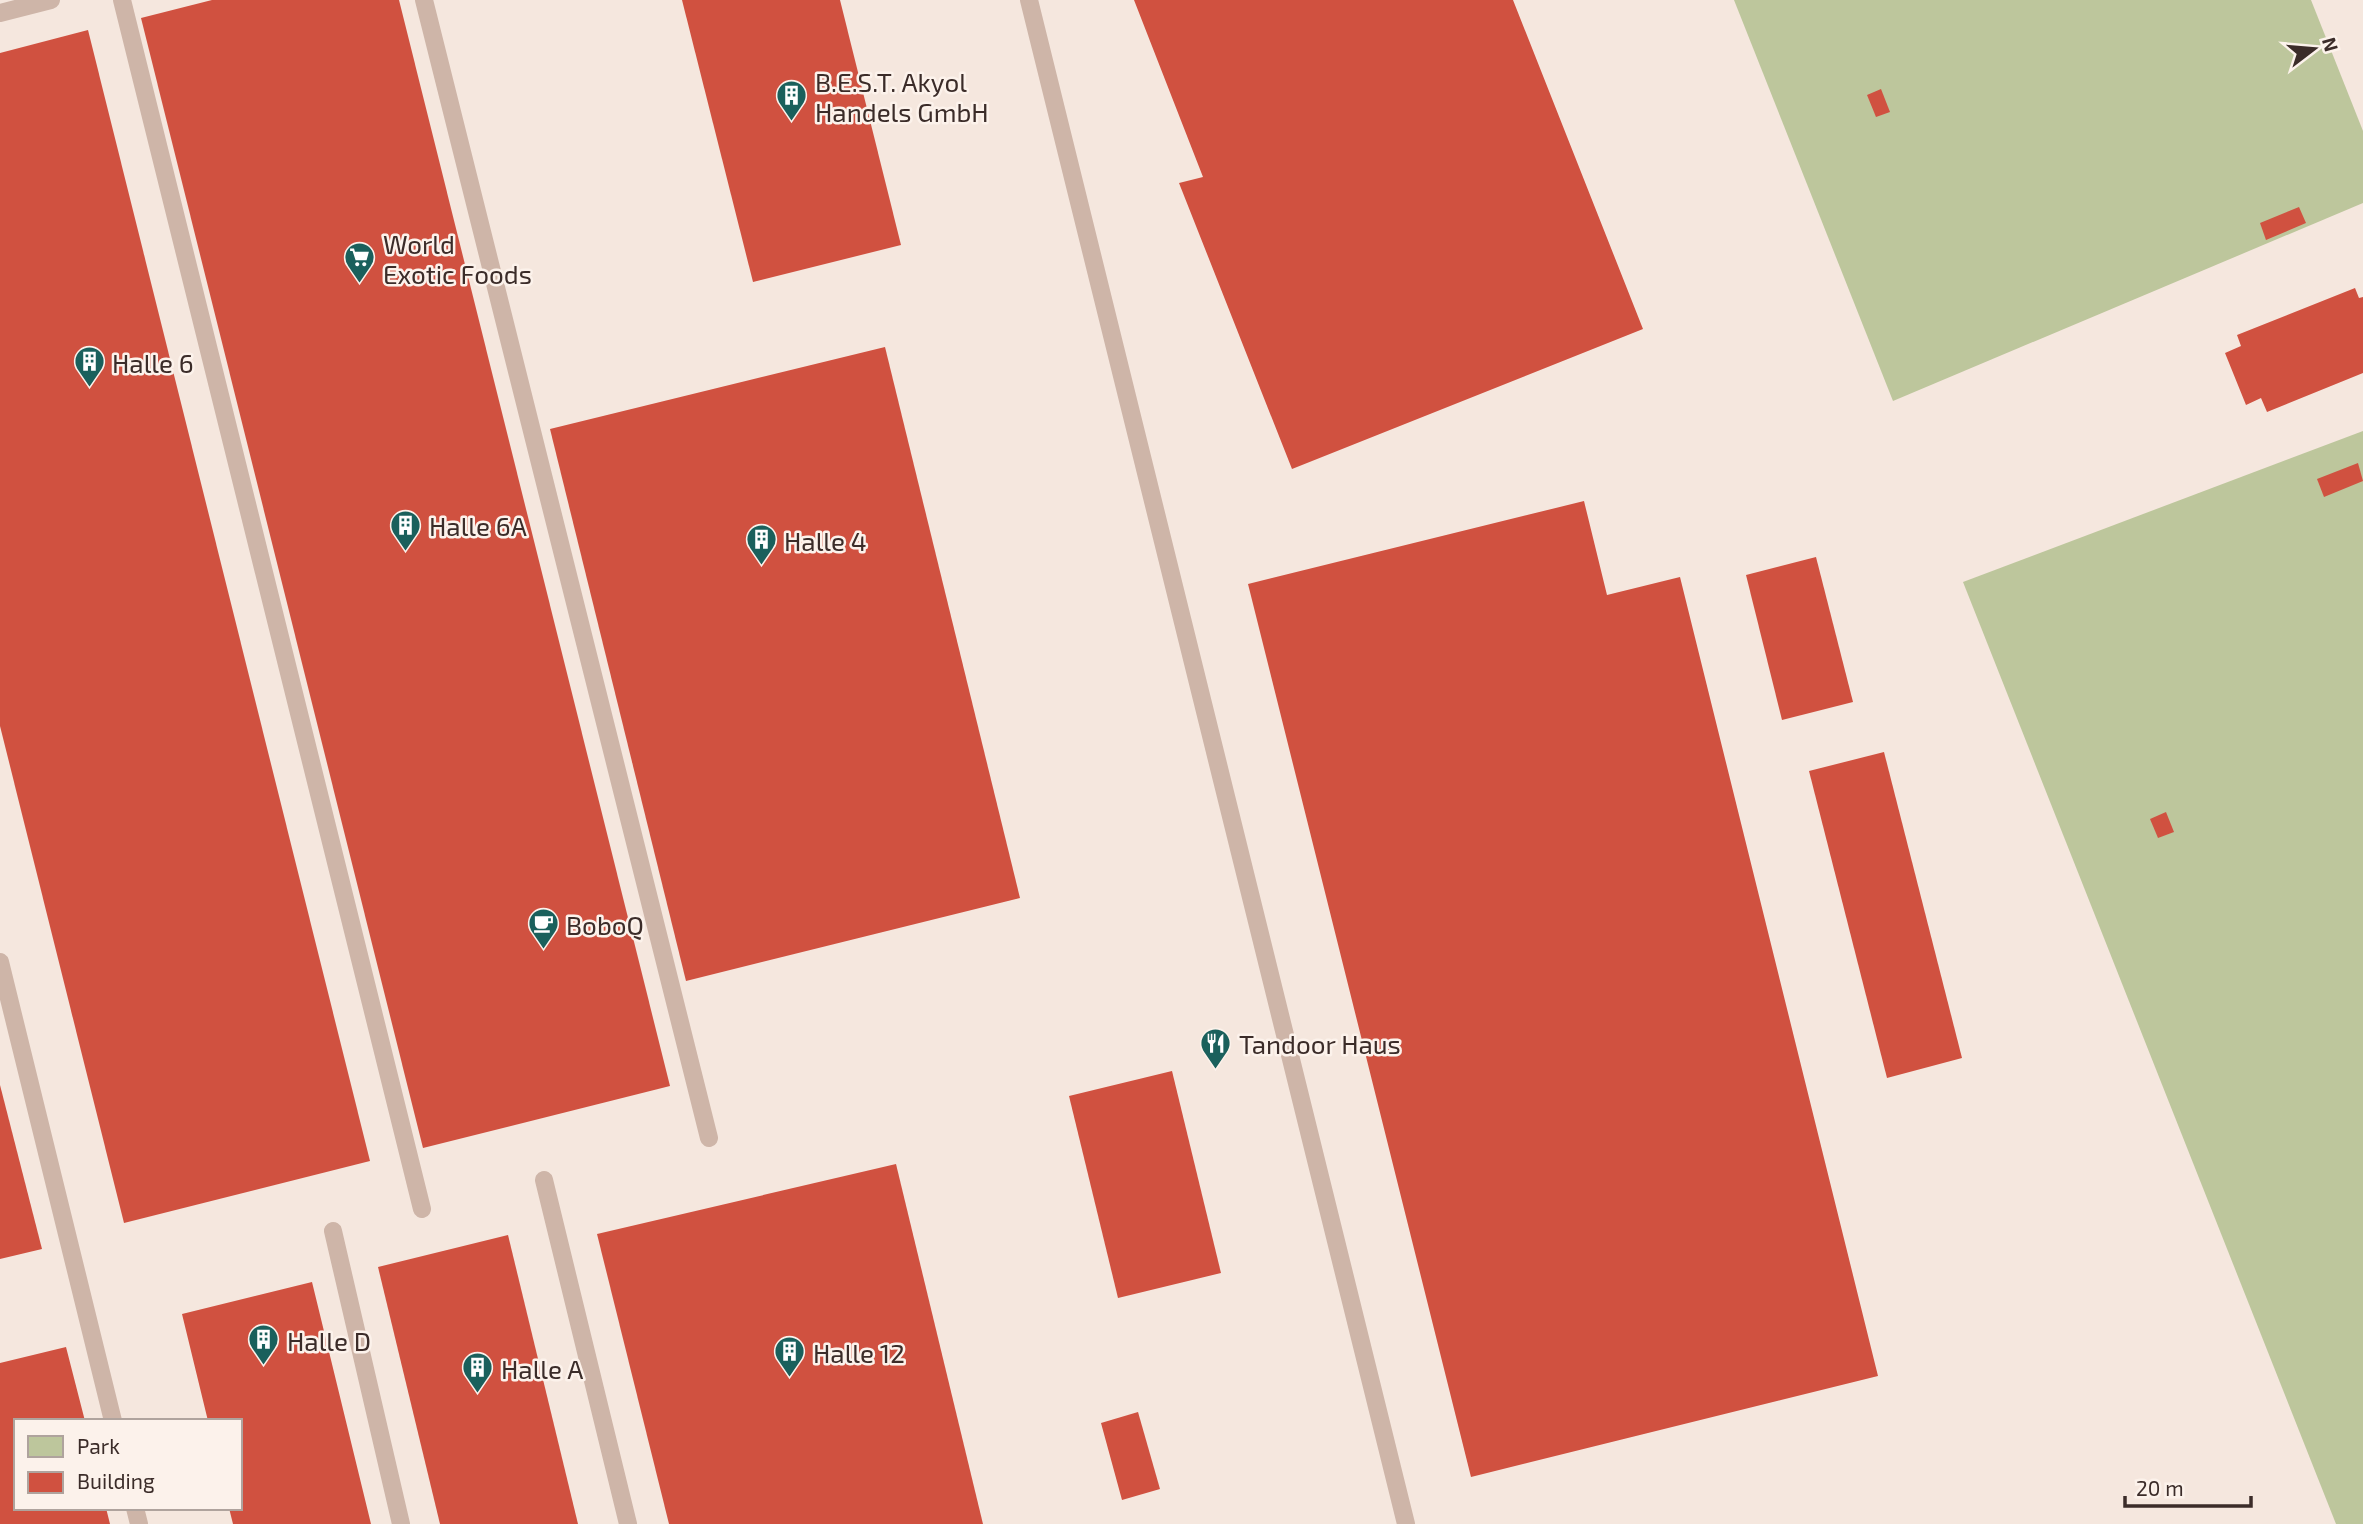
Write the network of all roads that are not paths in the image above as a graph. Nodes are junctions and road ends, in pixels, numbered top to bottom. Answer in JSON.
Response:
{"nodes":[{"id":1,"x":51,"y":0,"type":"edge"},
{"id":2,"x":122,"y":0,"type":"edge"},
{"id":3,"x":425,"y":0,"type":"edge"},
{"id":4,"x":1029,"y":0,"type":"edge"},
{"id":5,"x":0,"y":13,"type":"edge"},
{"id":6,"x":0,"y":962,"type":"edge"},
{"id":7,"x":709,"y":1138,"type":"dead end"},
{"id":8,"x":544,"y":1180,"type":"dead end"},
{"id":9,"x":422,"y":1209,"type":"dead end"},
{"id":10,"x":332,"y":1231,"type":"dead end"},
{"id":11,"x":113,"y":1419,"type":"edge"},
{"id":12,"x":401,"y":1524,"type":"edge"},
{"id":13,"x":628,"y":1524,"type":"edge"},
{"id":14,"x":1406,"y":1524,"type":"edge"}],
"edges":[{"from":1,"to":5,"type":"lane"},
{"from":2,"to":9,"type":"lane"},
{"from":3,"to":7,"type":"lane"},
{"from":4,"to":14,"type":"lane"},
{"from":6,"to":11,"type":"lane"},
{"from":8,"to":13,"type":"lane"},
{"from":10,"to":12,"type":"lane"}]}
